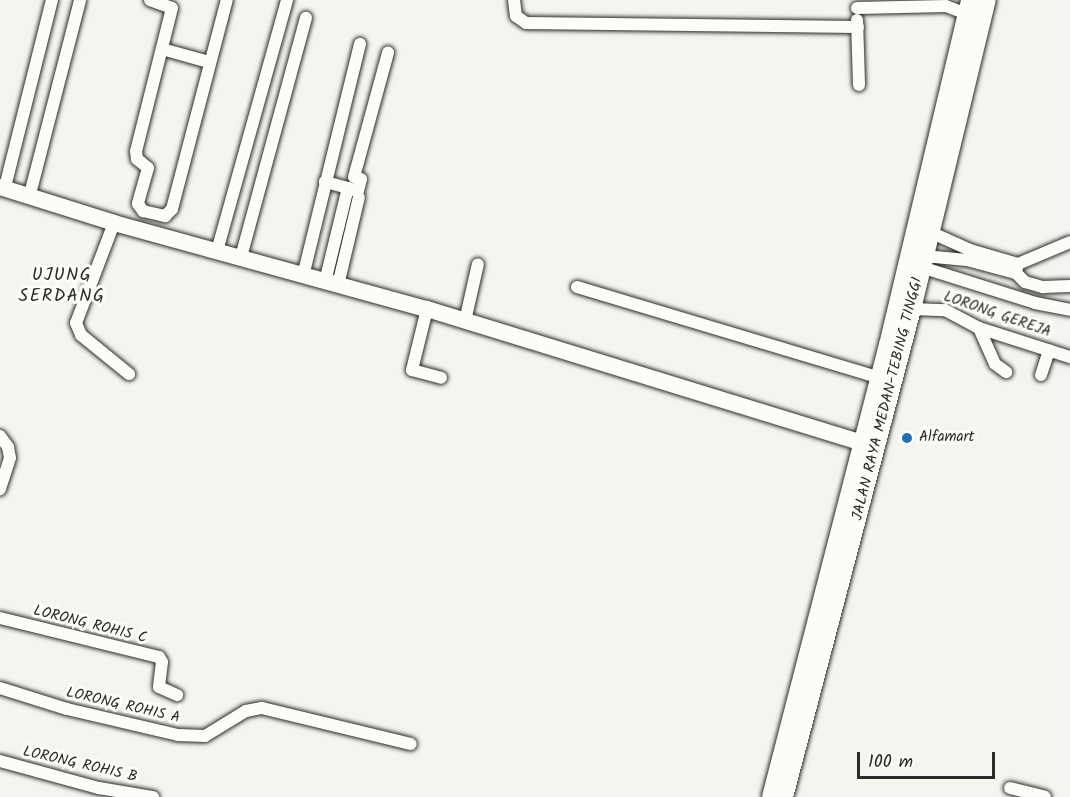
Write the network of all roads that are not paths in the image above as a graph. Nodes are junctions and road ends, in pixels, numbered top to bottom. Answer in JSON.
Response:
{"nodes":[{"id":1,"x":52,"y":0,"type":"edge"},
{"id":2,"x":80,"y":0,"type":"edge"},
{"id":3,"x":150,"y":0,"type":"edge"},
{"id":4,"x":227,"y":0,"type":"edge"},
{"id":5,"x":287,"y":0,"type":"edge"},
{"id":6,"x":514,"y":0,"type":"edge"},
{"id":7,"x":987,"y":0,"type":"edge"},
{"id":8,"x":946,"y":3,"type":"edge"},
{"id":9,"x":173,"y":4,"type":"edge"},
{"id":10,"x":857,"y":4,"type":"edge"},
{"id":11,"x":969,"y":7,"type":"edge"},
{"id":12,"x":306,"y":18,"type":"dead end"},
{"id":13,"x":858,"y":27,"type":"junction"},
{"id":14,"x":360,"y":44,"type":"dead end"},
{"id":15,"x":162,"y":49,"type":"junction"},
{"id":16,"x":388,"y":53,"type":"dead end"},
{"id":17,"x":209,"y":62,"type":"junction"},
{"id":18,"x":858,"y":85,"type":"dead end"},
{"id":19,"x":325,"y":182,"type":"junction"},
{"id":20,"x":934,"y":182,"type":"junction"},
{"id":21,"x":2,"y":187,"type":"edge"},
{"id":22,"x":348,"y":188,"type":"junction"},
{"id":23,"x":30,"y":194,"type":"junction"},
{"id":24,"x":360,"y":197,"type":"dead end"},
{"id":25,"x":114,"y":223,"type":"junction"},
{"id":26,"x":930,"y":232,"type":"junction"},
{"id":27,"x":1070,"y":242,"type":"edge"},
{"id":28,"x":217,"y":251,"type":"junction"},
{"id":29,"x":969,"y":255,"type":"junction"},
{"id":30,"x":241,"y":257,"type":"junction"},
{"id":31,"x":923,"y":261,"type":"junction"},
{"id":32,"x":477,"y":264,"type":"dead end"},
{"id":33,"x":1017,"y":268,"type":"junction"},
{"id":34,"x":303,"y":276,"type":"junction"},
{"id":35,"x":332,"y":283,"type":"junction"},
{"id":36,"x":1070,"y":286,"type":"edge"},
{"id":37,"x":577,"y":287,"type":"dead end"},
{"id":38,"x":427,"y":309,"type":"junction"},
{"id":39,"x":912,"y":309,"type":"junction"},
{"id":40,"x":1070,"y":309,"type":"edge"},
{"id":41,"x":465,"y":321,"type":"junction"},
{"id":42,"x":979,"y":328,"type":"junction"},
{"id":43,"x":1049,"y":350,"type":"junction"},
{"id":44,"x":1070,"y":357,"type":"edge"},
{"id":45,"x":1006,"y":372,"type":"dead end"},
{"id":46,"x":129,"y":374,"type":"dead end"},
{"id":47,"x":1041,"y":375,"type":"dead end"},
{"id":48,"x":441,"y":378,"type":"dead end"},
{"id":49,"x":880,"y":378,"type":"junction"},
{"id":50,"x":0,"y":436,"type":"edge"},
{"id":51,"x":862,"y":443,"type":"junction"},
{"id":52,"x":0,"y":489,"type":"edge"},
{"id":53,"x":0,"y":618,"type":"edge"},
{"id":54,"x":0,"y":688,"type":"edge"},
{"id":55,"x":177,"y":695,"type":"dead end"},
{"id":56,"x":411,"y":744,"type":"dead end"},
{"id":57,"x":0,"y":761,"type":"edge"},
{"id":58,"x":1010,"y":788,"type":"dead end"},
{"id":59,"x":98,"y":792,"type":"edge"},
{"id":60,"x":153,"y":797,"type":"edge"},
{"id":61,"x":771,"y":797,"type":"edge"},
{"id":62,"x":784,"y":797,"type":"edge"},
{"id":63,"x":1045,"y":797,"type":"edge"}],
"edges":[{"from":1,"to":21,"type":"street"},
{"from":2,"to":23,"type":"street"},
{"from":3,"to":9,"type":"street"},
{"from":4,"to":17,"type":"street"},
{"from":5,"to":28,"type":"street"},
{"from":6,"to":13,"type":"street"},
{"from":7,"to":20,"type":"highway","name":"JALAN RAYA MEDAN-TEBING TINGGI"},
{"from":8,"to":10,"type":"street"},
{"from":8,"to":11,"type":"street"},
{"from":9,"to":15,"type":"street"},
{"from":10,"to":13,"type":"street"},
{"from":11,"to":20,"type":"highway","name":"JALAN RAYA MEDAN-TEBING TINGGI"},
{"from":12,"to":30,"type":"street"},
{"from":13,"to":18,"type":"street"},
{"from":14,"to":19,"type":"street"},
{"from":15,"to":17,"type":"street"},
{"from":15,"to":17,"type":"street"},
{"from":16,"to":22,"type":"street"},
{"from":19,"to":22,"type":"street"},
{"from":19,"to":34,"type":"street"},
{"from":20,"to":26,"type":"highway","name":"JALAN RAYA MEDAN-TEBING TINGGI"},
{"from":20,"to":49,"type":"highway","name":"JALAN RAYA MEDAN-TEBING TINGGI"},
{"from":21,"to":23,"type":"main road"},
{"from":22,"to":35,"type":"street"},
{"from":23,"to":25,"type":"main road"},
{"from":24,"to":35,"type":"street"},
{"from":25,"to":28,"type":"main road"},
{"from":25,"to":46,"type":"street"},
{"from":26,"to":29,"type":"street"},
{"from":26,"to":31,"type":"highway","name":"JALAN RAYA MEDAN-TEBING TINGGI"},
{"from":27,"to":33,"type":"street"},
{"from":28,"to":30,"type":"main road"},
{"from":29,"to":31,"type":"street"},
{"from":29,"to":33,"type":"street"},
{"from":30,"to":34,"type":"main road"},
{"from":31,"to":39,"type":"highway","name":"JALAN RAYA MEDAN-TEBING TINGGI"},
{"from":31,"to":40,"type":"street"},
{"from":32,"to":41,"type":"street"},
{"from":33,"to":36,"type":"street"},
{"from":34,"to":35,"type":"main road"},
{"from":35,"to":38,"type":"main road"},
{"from":37,"to":49,"type":"street"},
{"from":38,"to":41,"type":"main road"},
{"from":38,"to":48,"type":"street"},
{"from":39,"to":42,"type":"street","name":"LORONG GEREJA"},
{"from":39,"to":62,"type":"highway","name":"JALAN RAYA MEDAN-TEBING TINGGI"},
{"from":41,"to":51,"type":"main road"},
{"from":42,"to":43,"type":"street","name":"LORONG GEREJA"},
{"from":42,"to":45,"type":"street"},
{"from":43,"to":44,"type":"street","name":"LORONG GEREJA"},
{"from":43,"to":47,"type":"street"},
{"from":49,"to":51,"type":"highway","name":"JALAN RAYA MEDAN-TEBING TINGGI"},
{"from":50,"to":52,"type":"street"},
{"from":51,"to":61,"type":"highway","name":"JALAN RAYA MEDAN-TEBING TINGGI"},
{"from":53,"to":55,"type":"street","name":"LORONG ROHIS C"},
{"from":54,"to":56,"type":"street","name":"LORONG ROHIS A"},
{"from":57,"to":59,"type":"street","name":"LORONG ROHIS B"},
{"from":58,"to":63,"type":"street"},
{"from":59,"to":60,"type":"street","name":"LORONG ROHIS B"}]}
